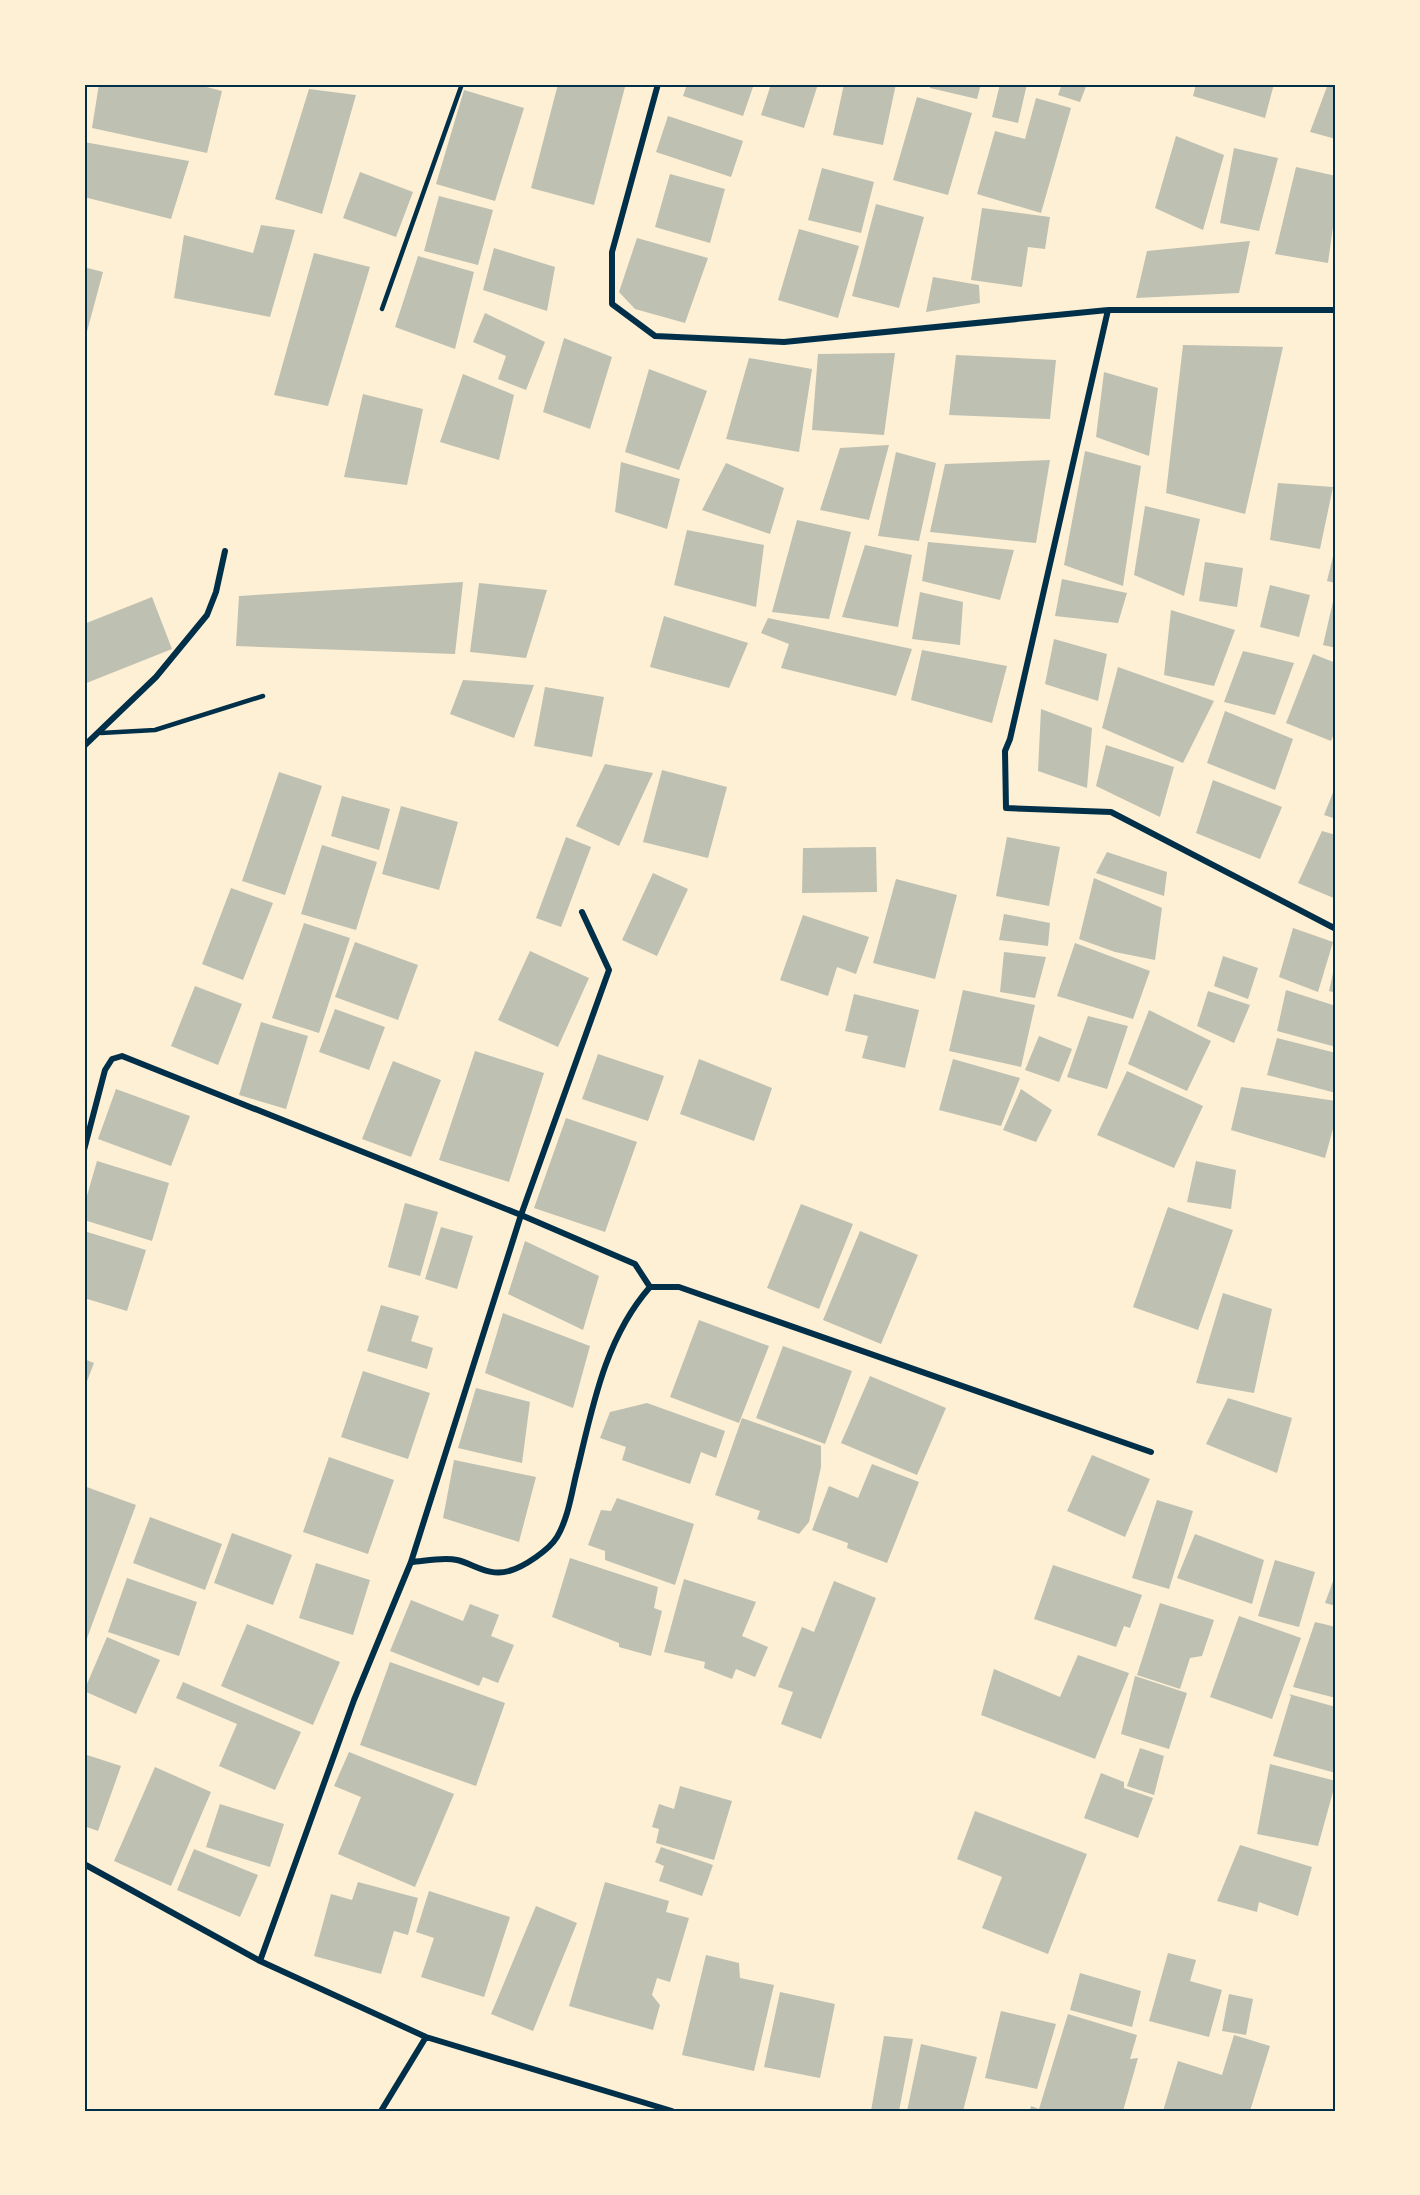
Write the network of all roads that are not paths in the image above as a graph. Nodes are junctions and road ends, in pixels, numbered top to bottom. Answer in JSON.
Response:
{"nodes":[{"id":1,"x":462,"y":84,"type":"edge"},
{"id":2,"x":658,"y":84,"type":"edge"},
{"id":3,"x":382,"y":309,"type":"dead end"},
{"id":4,"x":1336,"y":309,"type":"edge"},
{"id":5,"x":1108,"y":310,"type":"junction"},
{"id":6,"x":225,"y":550,"type":"dead end"},
{"id":7,"x":263,"y":696,"type":"dead end"},
{"id":8,"x":101,"y":733,"type":"junction"},
{"id":9,"x":84,"y":746,"type":"edge"},
{"id":10,"x":582,"y":912,"type":"dead end"},
{"id":11,"x":1336,"y":929,"type":"edge"},
{"id":12,"x":84,"y":1150,"type":"edge"},
{"id":13,"x":521,"y":1215,"type":"junction"},
{"id":14,"x":650,"y":1287,"type":"junction"},
{"id":15,"x":1151,"y":1452,"type":"dead end"},
{"id":16,"x":411,"y":1562,"type":"junction"},
{"id":17,"x":84,"y":1864,"type":"edge"},
{"id":18,"x":260,"y":1961,"type":"junction"},
{"id":19,"x":426,"y":2037,"type":"junction"},
{"id":20,"x":381,"y":2111,"type":"edge"},
{"id":21,"x":672,"y":2111,"type":"edge"}],
"edges":[{"from":1,"to":3,"type":"lane"},
{"from":2,"to":5,"type":"street"},
{"from":4,"to":5,"type":"street"},
{"from":5,"to":11,"type":"street"},
{"from":6,"to":8,"type":"street"},
{"from":7,"to":8,"type":"lane"},
{"from":8,"to":9,"type":"street"},
{"from":10,"to":13,"type":"street"},
{"from":12,"to":13,"type":"street"},
{"from":13,"to":14,"type":"street"},
{"from":13,"to":16,"type":"street"},
{"from":14,"to":15,"type":"street"},
{"from":14,"to":16,"type":"street"},
{"from":16,"to":18,"type":"street"},
{"from":17,"to":18,"type":"street"},
{"from":18,"to":19,"type":"street"},
{"from":19,"to":20,"type":"street"},
{"from":19,"to":21,"type":"street"}]}
